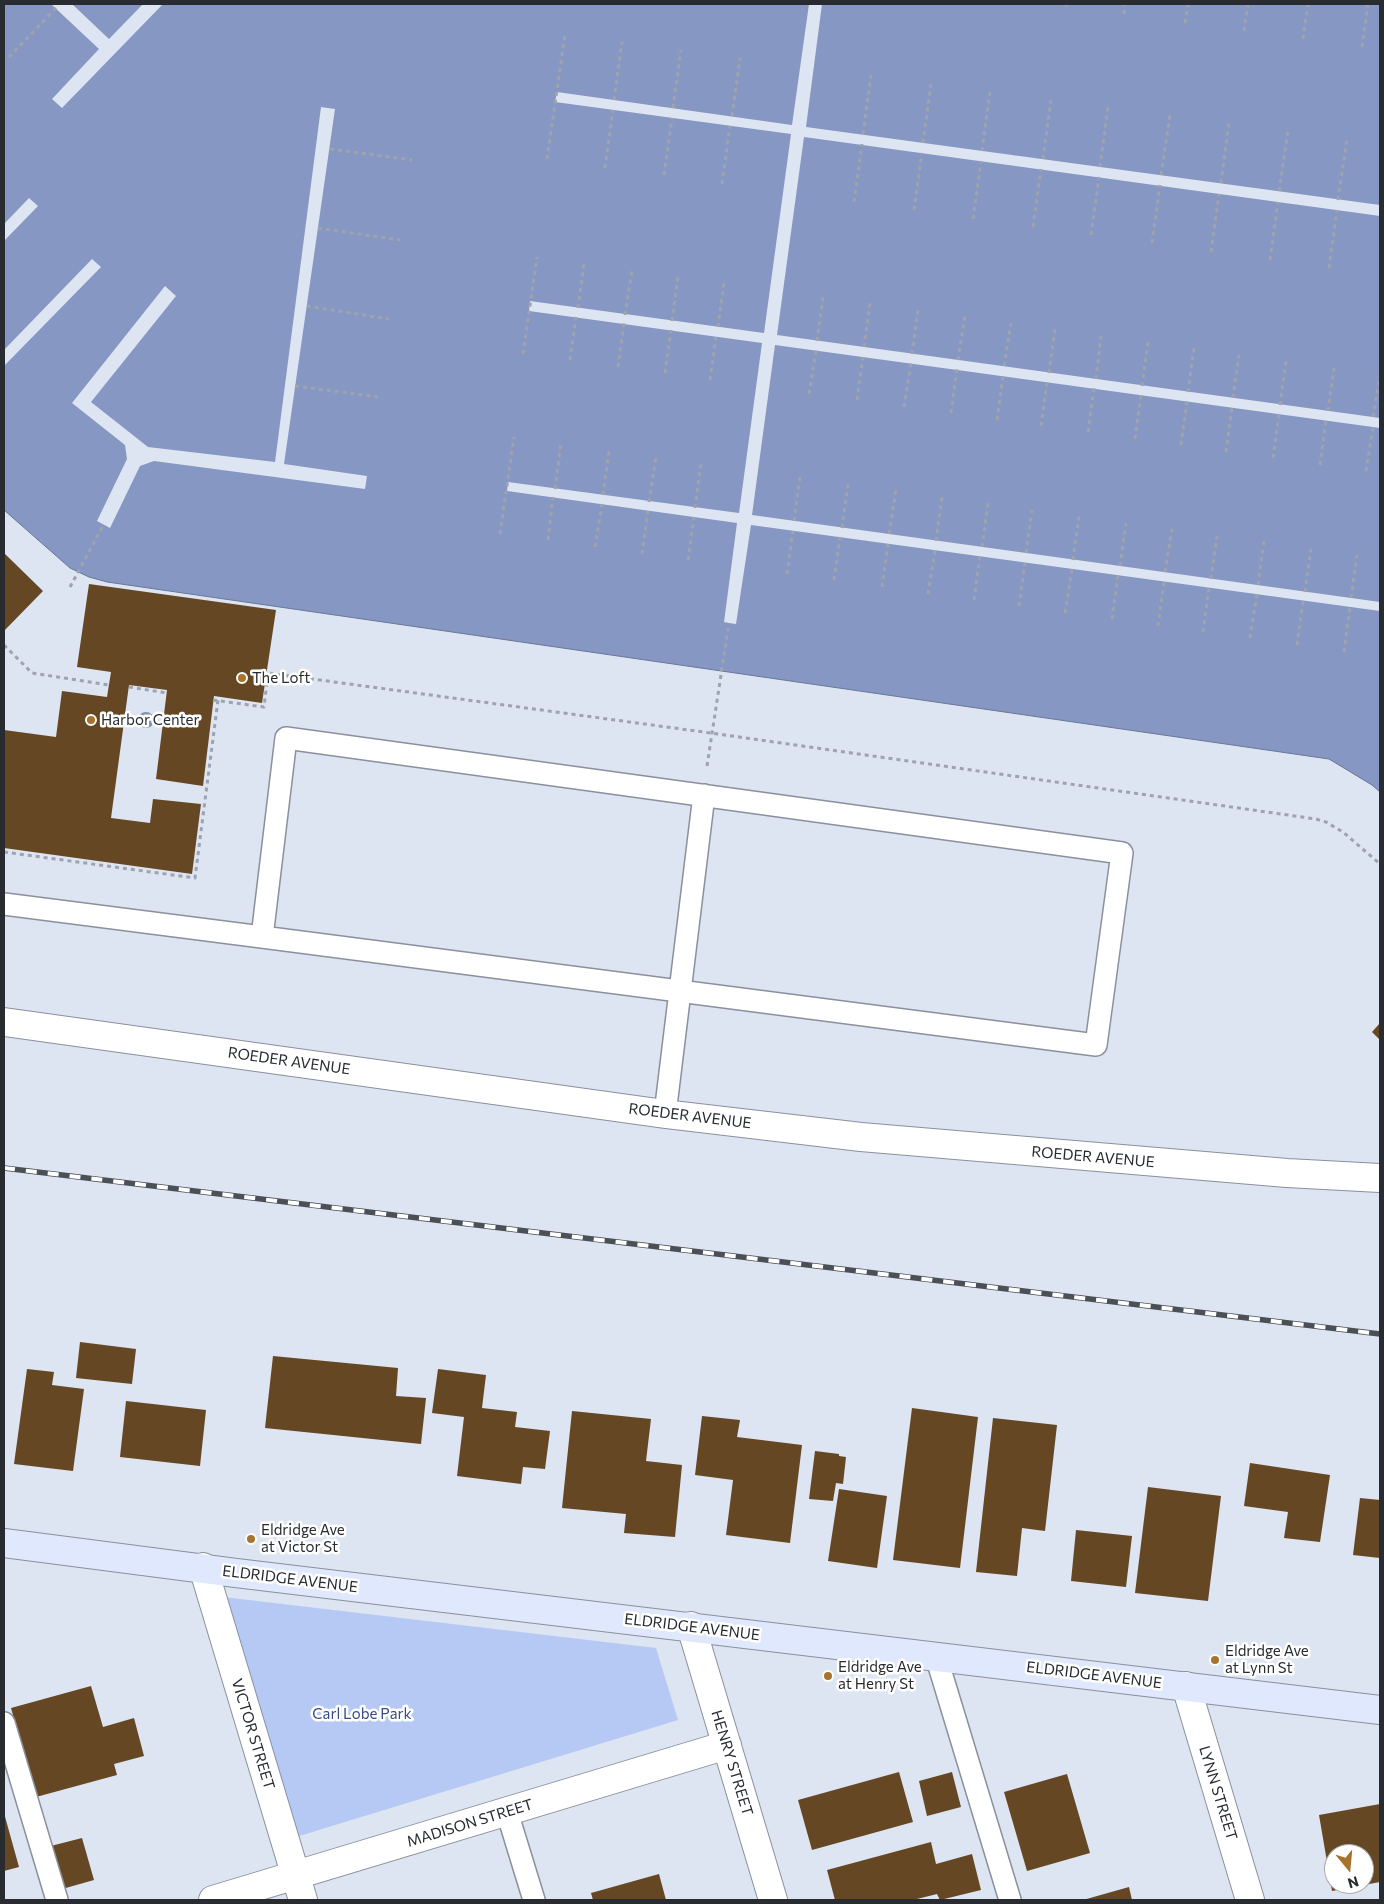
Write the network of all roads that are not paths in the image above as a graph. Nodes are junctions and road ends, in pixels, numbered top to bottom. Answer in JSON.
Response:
{"nodes":[{"id":1,"x":704,"y":795,"type":"junction"},
{"id":2,"x":4,"y":904,"type":"edge"},
{"id":3,"x":262,"y":937,"type":"junction"},
{"id":4,"x":680,"y":991,"type":"junction"},
{"id":5,"x":4,"y":1022,"type":"edge"},
{"id":6,"x":664,"y":1114,"type":"junction"},
{"id":7,"x":1380,"y":1178,"type":"edge"},
{"id":8,"x":4,"y":1543,"type":"edge"},
{"id":9,"x":203,"y":1567,"type":"junction"},
{"id":10,"x":691,"y":1626,"type":"junction"},
{"id":11,"x":936,"y":1656,"type":"junction"},
{"id":12,"x":1186,"y":1686,"type":"junction"},
{"id":13,"x":1380,"y":1710,"type":"edge"},
{"id":14,"x":4,"y":1723,"type":"edge"},
{"id":15,"x":727,"y":1745,"type":"junction"},
{"id":16,"x":507,"y":1812,"type":"junction"},
{"id":17,"x":299,"y":1888,"type":"edge"},
{"id":18,"x":57,"y":1900,"type":"edge"},
{"id":19,"x":213,"y":1900,"type":"edge"},
{"id":20,"x":534,"y":1900,"type":"edge"},
{"id":21,"x":773,"y":1900,"type":"edge"},
{"id":22,"x":1010,"y":1900,"type":"edge"},
{"id":23,"x":1250,"y":1900,"type":"edge"}],
"edges":[{"from":1,"to":3,"type":"lane"},
{"from":1,"to":4,"type":"lane"},
{"from":1,"to":4,"type":"lane"},
{"from":2,"to":3,"type":"lane"},
{"from":3,"to":4,"type":"lane"},
{"from":4,"to":6,"type":"lane"},
{"from":5,"to":6,"type":"street","name":"ROEDER AVENUE"},
{"from":6,"to":7,"type":"street","name":"ROEDER AVENUE"},
{"from":8,"to":9,"type":"main road","name":"ELDRIDGE AVENUE"},
{"from":9,"to":10,"type":"main road","name":"ELDRIDGE AVENUE"},
{"from":9,"to":17,"type":"street","name":"VICTOR STREET"},
{"from":10,"to":11,"type":"main road","name":"ELDRIDGE AVENUE"},
{"from":10,"to":15,"type":"street","name":"HENRY STREET"},
{"from":11,"to":12,"type":"main road","name":"ELDRIDGE AVENUE"},
{"from":11,"to":22,"type":"lane"},
{"from":12,"to":13,"type":"main road","name":"ELDRIDGE AVENUE"},
{"from":12,"to":23,"type":"street","name":"LYNN STREET"},
{"from":14,"to":18,"type":"lane"},
{"from":15,"to":16,"type":"street","name":"MADISON STREET"},
{"from":15,"to":21,"type":"street","name":"HENRY STREET"},
{"from":16,"to":17,"type":"street","name":"MADISON STREET"},
{"from":16,"to":20,"type":"lane"},
{"from":17,"to":19,"type":"street","name":"MADISON STREET"}]}
